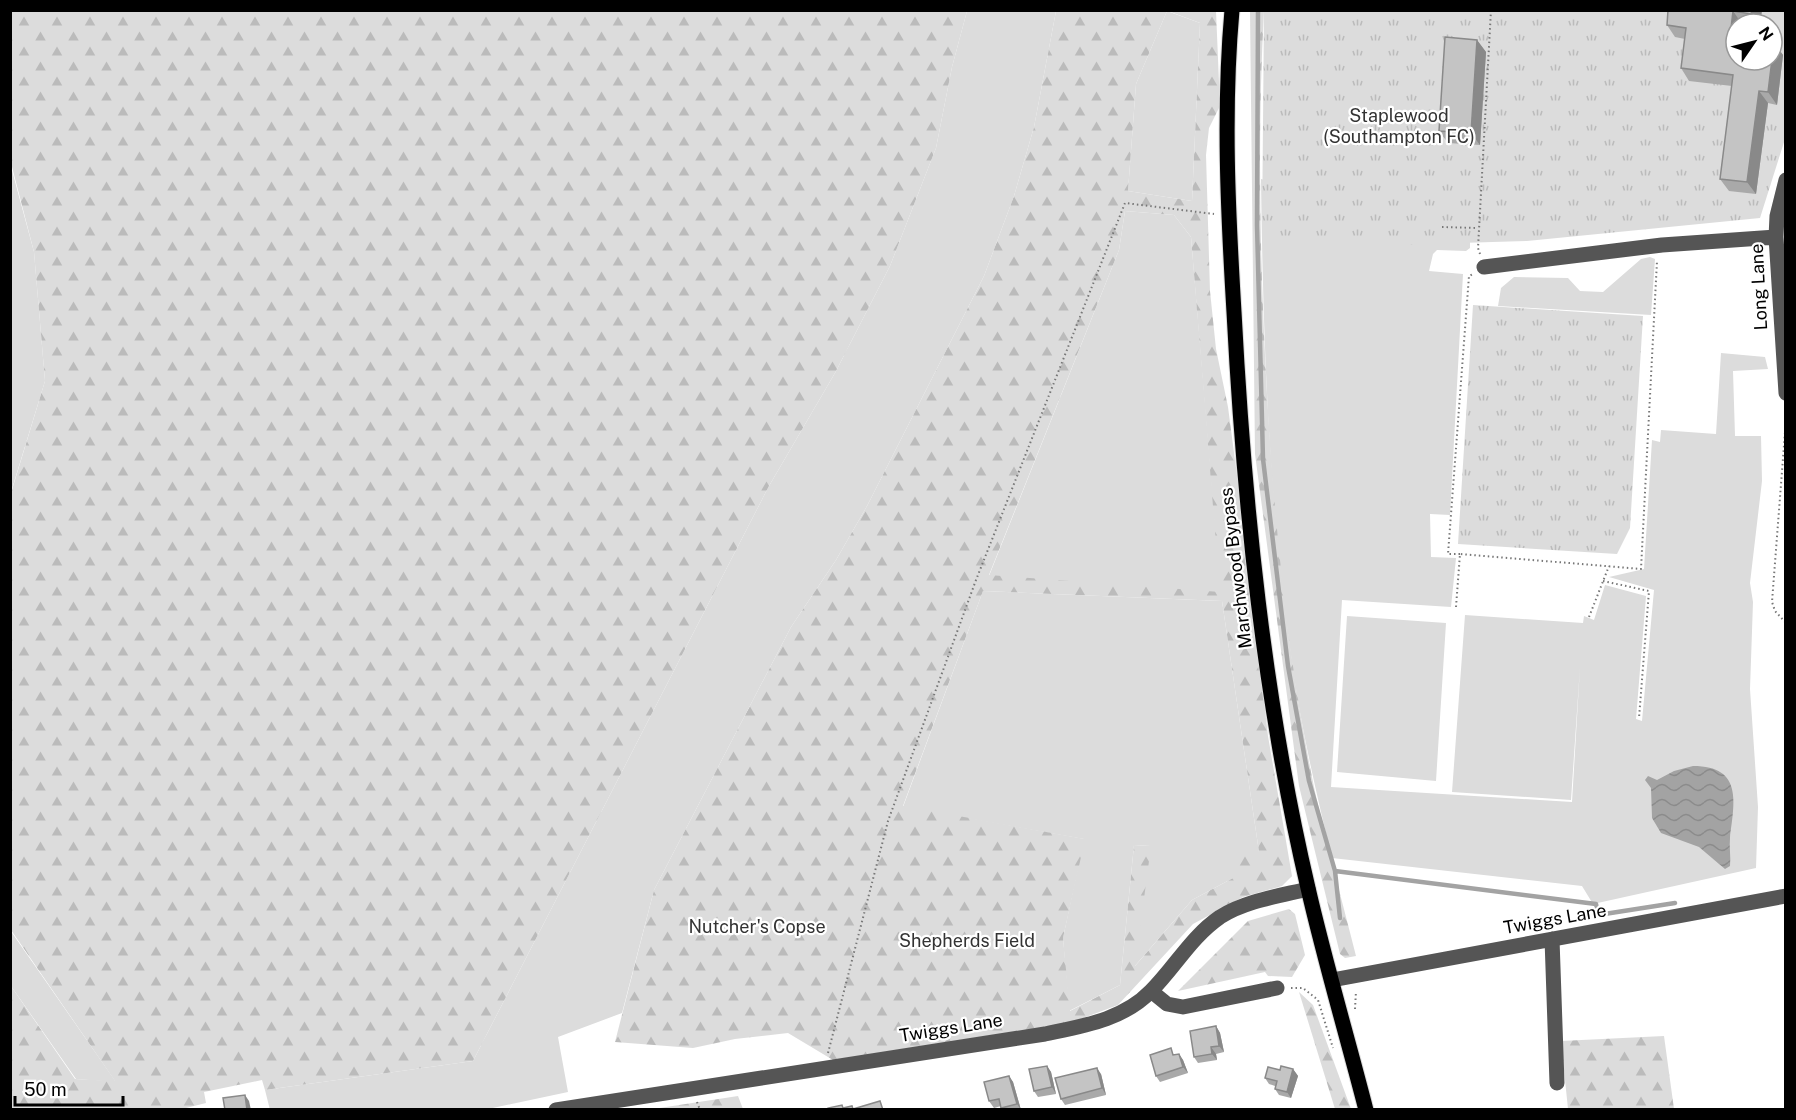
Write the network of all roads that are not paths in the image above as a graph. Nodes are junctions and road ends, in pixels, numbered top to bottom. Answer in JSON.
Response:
{"nodes":[{"id":1,"x":1232,"y":10,"type":"edge"},
{"id":2,"x":1785,"y":180,"type":"edge"},
{"id":3,"x":1776,"y":237,"type":"junction"},
{"id":4,"x":1484,"y":267,"type":"road end"},
{"id":5,"x":1785,"y":393,"type":"edge"},
{"id":6,"x":1308,"y":888,"type":"junction"},
{"id":7,"x":1785,"y":896,"type":"edge"},
{"id":8,"x":1552,"y":939,"type":"junction"},
{"id":9,"x":1332,"y":980,"type":"junction"},
{"id":10,"x":1277,"y":988,"type":"dead end"},
{"id":11,"x":1151,"y":991,"type":"junction"},
{"id":12,"x":1557,"y":1083,"type":"dead end"},
{"id":13,"x":556,"y":1110,"type":"edge"},
{"id":14,"x":1366,"y":1110,"type":"edge"}],
"edges":[{"from":1,"to":6,"type":"main road","name":"Marchwood Bypass"},
{"from":2,"to":3,"type":"street","name":"Long Lane"},
{"from":3,"to":4,"type":"street"},
{"from":3,"to":5,"type":"street","name":"Long Lane"},
{"from":6,"to":9,"type":"main road","name":"Marchwood Bypass"},
{"from":6,"to":11,"type":"street","name":"Twiggs Lane"},
{"from":7,"to":8,"type":"street","name":"Twiggs Lane"},
{"from":8,"to":9,"type":"street","name":"Twiggs Lane"},
{"from":8,"to":12,"type":"street"},
{"from":9,"to":14,"type":"main road","name":"Marchwood Bypass"},
{"from":10,"to":11,"type":"street"},
{"from":11,"to":13,"type":"street","name":"Twiggs Lane"}]}
